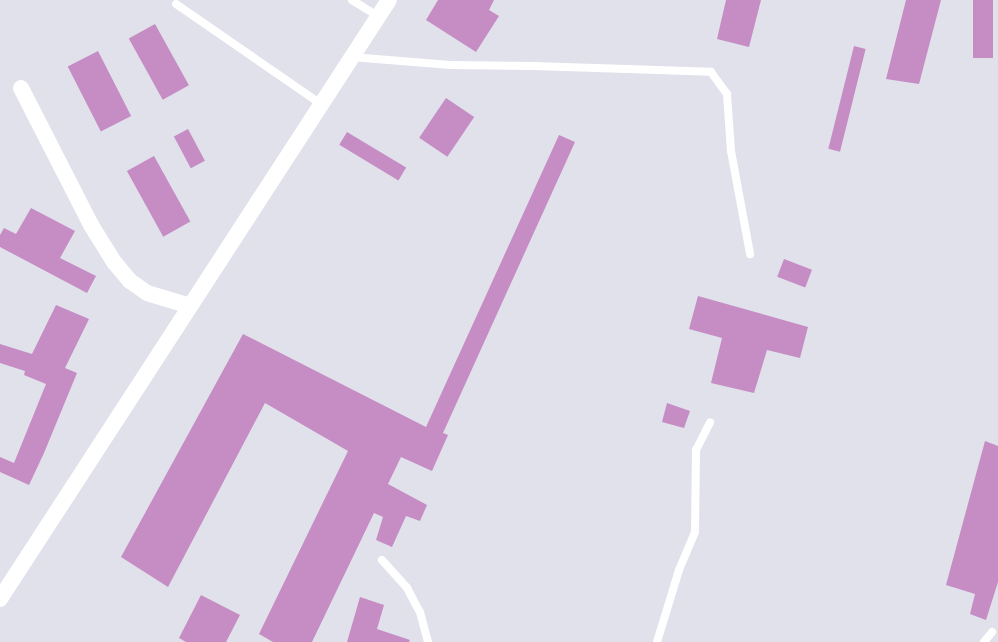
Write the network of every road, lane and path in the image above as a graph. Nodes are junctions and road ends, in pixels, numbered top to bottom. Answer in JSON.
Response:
{"nodes":[{"id":1,"x":352,"y":0,"type":"edge"},
{"id":2,"x":389,"y":0,"type":"edge"},
{"id":3,"x":176,"y":4,"type":"dead end"},
{"id":4,"x":378,"y":16,"type":"junction"},
{"id":5,"x":351,"y":57,"type":"junction"},
{"id":6,"x":20,"y":88,"type":"dead end"},
{"id":7,"x":321,"y":104,"type":"junction"},
{"id":8,"x":750,"y":254,"type":"dead end"},
{"id":9,"x":190,"y":306,"type":"junction"},
{"id":10,"x":710,"y":422,"type":"dead end"},
{"id":11,"x":382,"y":560,"type":"dead end"},
{"id":12,"x":0,"y":599,"type":"edge"},
{"id":13,"x":992,"y":632,"type":"dead end"},
{"id":14,"x":428,"y":642,"type":"edge"},
{"id":15,"x":657,"y":642,"type":"edge"},
{"id":16,"x":984,"y":642,"type":"edge"}],
"edges":[{"from":1,"to":4,"type":"lane"},
{"from":2,"to":4,"type":"street"},
{"from":3,"to":7,"type":"lane"},
{"from":4,"to":5,"type":"street"},
{"from":5,"to":7,"type":"street"},
{"from":5,"to":8,"type":"lane"},
{"from":6,"to":9,"type":"street"},
{"from":7,"to":9,"type":"street"},
{"from":9,"to":12,"type":"street"},
{"from":10,"to":15,"type":"lane"},
{"from":11,"to":14,"type":"lane"},
{"from":13,"to":16,"type":"lane"}]}
